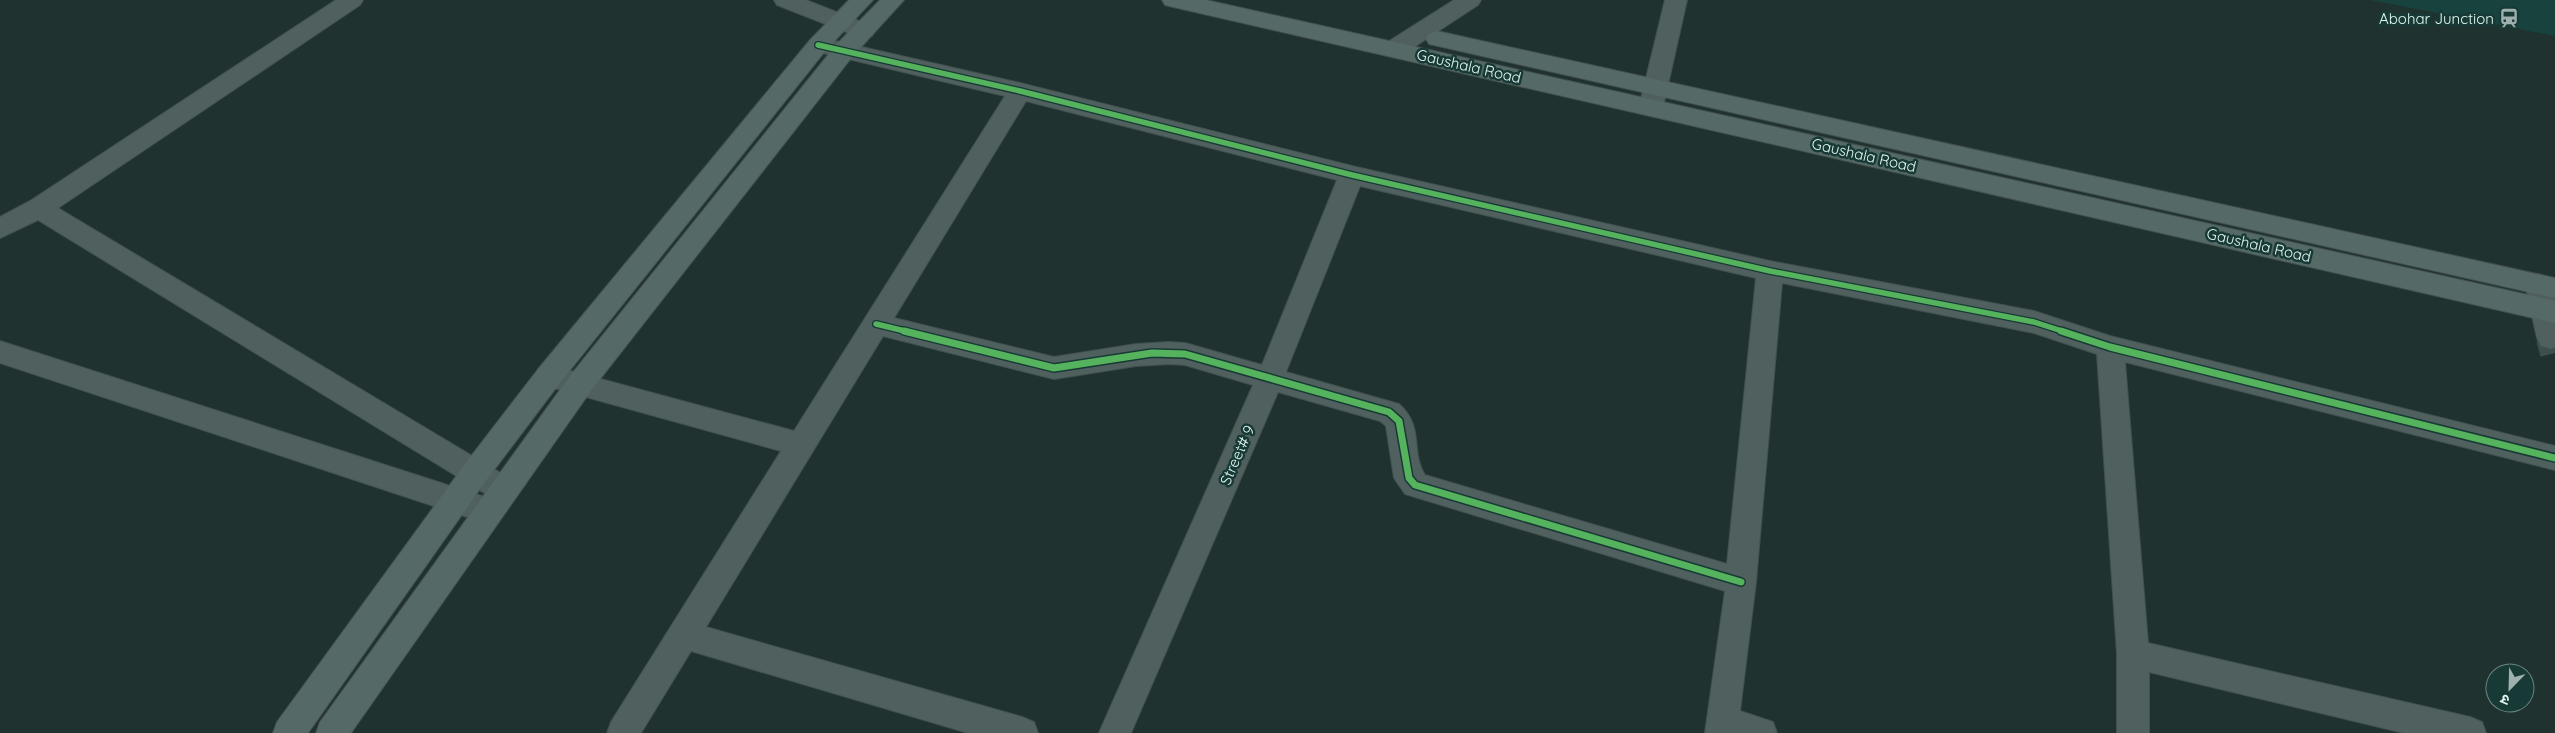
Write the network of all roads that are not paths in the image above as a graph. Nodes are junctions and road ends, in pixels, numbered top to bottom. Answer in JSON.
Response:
{"nodes":[{"id":1,"x":352,"y":0,"type":"edge"},
{"id":2,"x":785,"y":0,"type":"edge"},
{"id":3,"x":862,"y":0,"type":"edge"},
{"id":4,"x":894,"y":0,"type":"edge"},
{"id":5,"x":1173,"y":0,"type":"edge"},
{"id":6,"x":1259,"y":0,"type":"edge"},
{"id":7,"x":1470,"y":0,"type":"edge"},
{"id":8,"x":1676,"y":0,"type":"edge"},
{"id":9,"x":852,"y":26,"type":"junction"},
{"id":10,"x":1416,"y":34,"type":"junction"},
{"id":11,"x":818,"y":45,"type":"junction"},
{"id":12,"x":1394,"y":49,"type":"junction"},
{"id":13,"x":844,"y":51,"type":"junction"},
{"id":14,"x":1020,"y":90,"type":"junction"},
{"id":15,"x":1654,"y":97,"type":"junction"},
{"id":16,"x":1352,"y":175,"type":"junction"},
{"id":17,"x":40,"y":208,"type":"junction"},
{"id":18,"x":0,"y":228,"type":"edge"},
{"id":19,"x":1770,"y":271,"type":"junction"},
{"id":20,"x":2548,"y":298,"type":"edge"},
{"id":21,"x":876,"y":324,"type":"junction"},
{"id":22,"x":2552,"y":338,"type":"dead end"},
{"id":23,"x":2110,"y":347,"type":"junction"},
{"id":24,"x":3,"y":356,"type":"edge"},
{"id":25,"x":550,"y":376,"type":"junction"},
{"id":26,"x":1270,"y":378,"type":"junction"},
{"id":27,"x":580,"y":384,"type":"junction"},
{"id":28,"x":802,"y":445,"type":"junction"},
{"id":29,"x":2555,"y":458,"type":"edge"},
{"id":30,"x":475,"y":473,"type":"junction"},
{"id":31,"x":496,"y":500,"type":"junction"},
{"id":32,"x":456,"y":501,"type":"junction"},
{"id":33,"x":1741,"y":582,"type":"junction"},
{"id":34,"x":684,"y":635,"type":"junction"},
{"id":35,"x":2132,"y":654,"type":"junction"},
{"id":36,"x":1722,"y":727,"type":"edge"},
{"id":37,"x":289,"y":733,"type":"edge"},
{"id":38,"x":332,"y":733,"type":"edge"},
{"id":39,"x":623,"y":733,"type":"edge"},
{"id":40,"x":1022,"y":733,"type":"edge"},
{"id":41,"x":1116,"y":733,"type":"edge"},
{"id":42,"x":1761,"y":733,"type":"edge"},
{"id":43,"x":2134,"y":733,"type":"edge"},
{"id":44,"x":2470,"y":733,"type":"edge"}],
"edges":[{"from":1,"to":17,"type":"street"},
{"from":2,"to":9,"type":"street"},
{"from":3,"to":9,"type":"street"},
{"from":4,"to":9,"type":"street"},
{"from":5,"to":12,"type":"street","name":"Gaushala Road"},
{"from":6,"to":10,"type":"street","name":"Gaushala Road"},
{"from":7,"to":10,"type":"street"},
{"from":8,"to":15,"type":"street"},
{"from":9,"to":11,"type":"street"},
{"from":9,"to":13,"type":"street"},
{"from":10,"to":12,"type":"street"},
{"from":10,"to":15,"type":"street","name":"Gaushala Road"},
{"from":11,"to":13,"type":"street"},
{"from":11,"to":25,"type":"street"},
{"from":12,"to":15,"type":"street","name":"Gaushala Road"},
{"from":13,"to":14,"type":"street"},
{"from":13,"to":27,"type":"street"},
{"from":14,"to":16,"type":"street"},
{"from":14,"to":21,"type":"street"},
{"from":15,"to":20,"type":"street","name":"Gaushala Road"},
{"from":16,"to":19,"type":"street"},
{"from":16,"to":26,"type":"street","name":"Street# 9"},
{"from":17,"to":18,"type":"street"},
{"from":17,"to":30,"type":"street"},
{"from":19,"to":23,"type":"street"},
{"from":19,"to":33,"type":"street"},
{"from":20,"to":22,"type":"street"},
{"from":21,"to":26,"type":"street"},
{"from":21,"to":28,"type":"street"},
{"from":23,"to":29,"type":"street"},
{"from":23,"to":35,"type":"street"},
{"from":24,"to":32,"type":"street"},
{"from":25,"to":27,"type":"street"},
{"from":25,"to":30,"type":"street"},
{"from":26,"to":33,"type":"street"},
{"from":26,"to":41,"type":"street","name":"Street# 9"},
{"from":27,"to":28,"type":"street"},
{"from":27,"to":31,"type":"street"},
{"from":28,"to":34,"type":"street"},
{"from":30,"to":31,"type":"street"},
{"from":30,"to":32,"type":"street"},
{"from":31,"to":32,"type":"street"},
{"from":31,"to":38,"type":"street"},
{"from":32,"to":37,"type":"street"},
{"from":33,"to":36,"type":"street"},
{"from":34,"to":39,"type":"street"},
{"from":34,"to":40,"type":"street"},
{"from":35,"to":43,"type":"street"},
{"from":35,"to":44,"type":"street"},
{"from":36,"to":42,"type":"street"}]}
